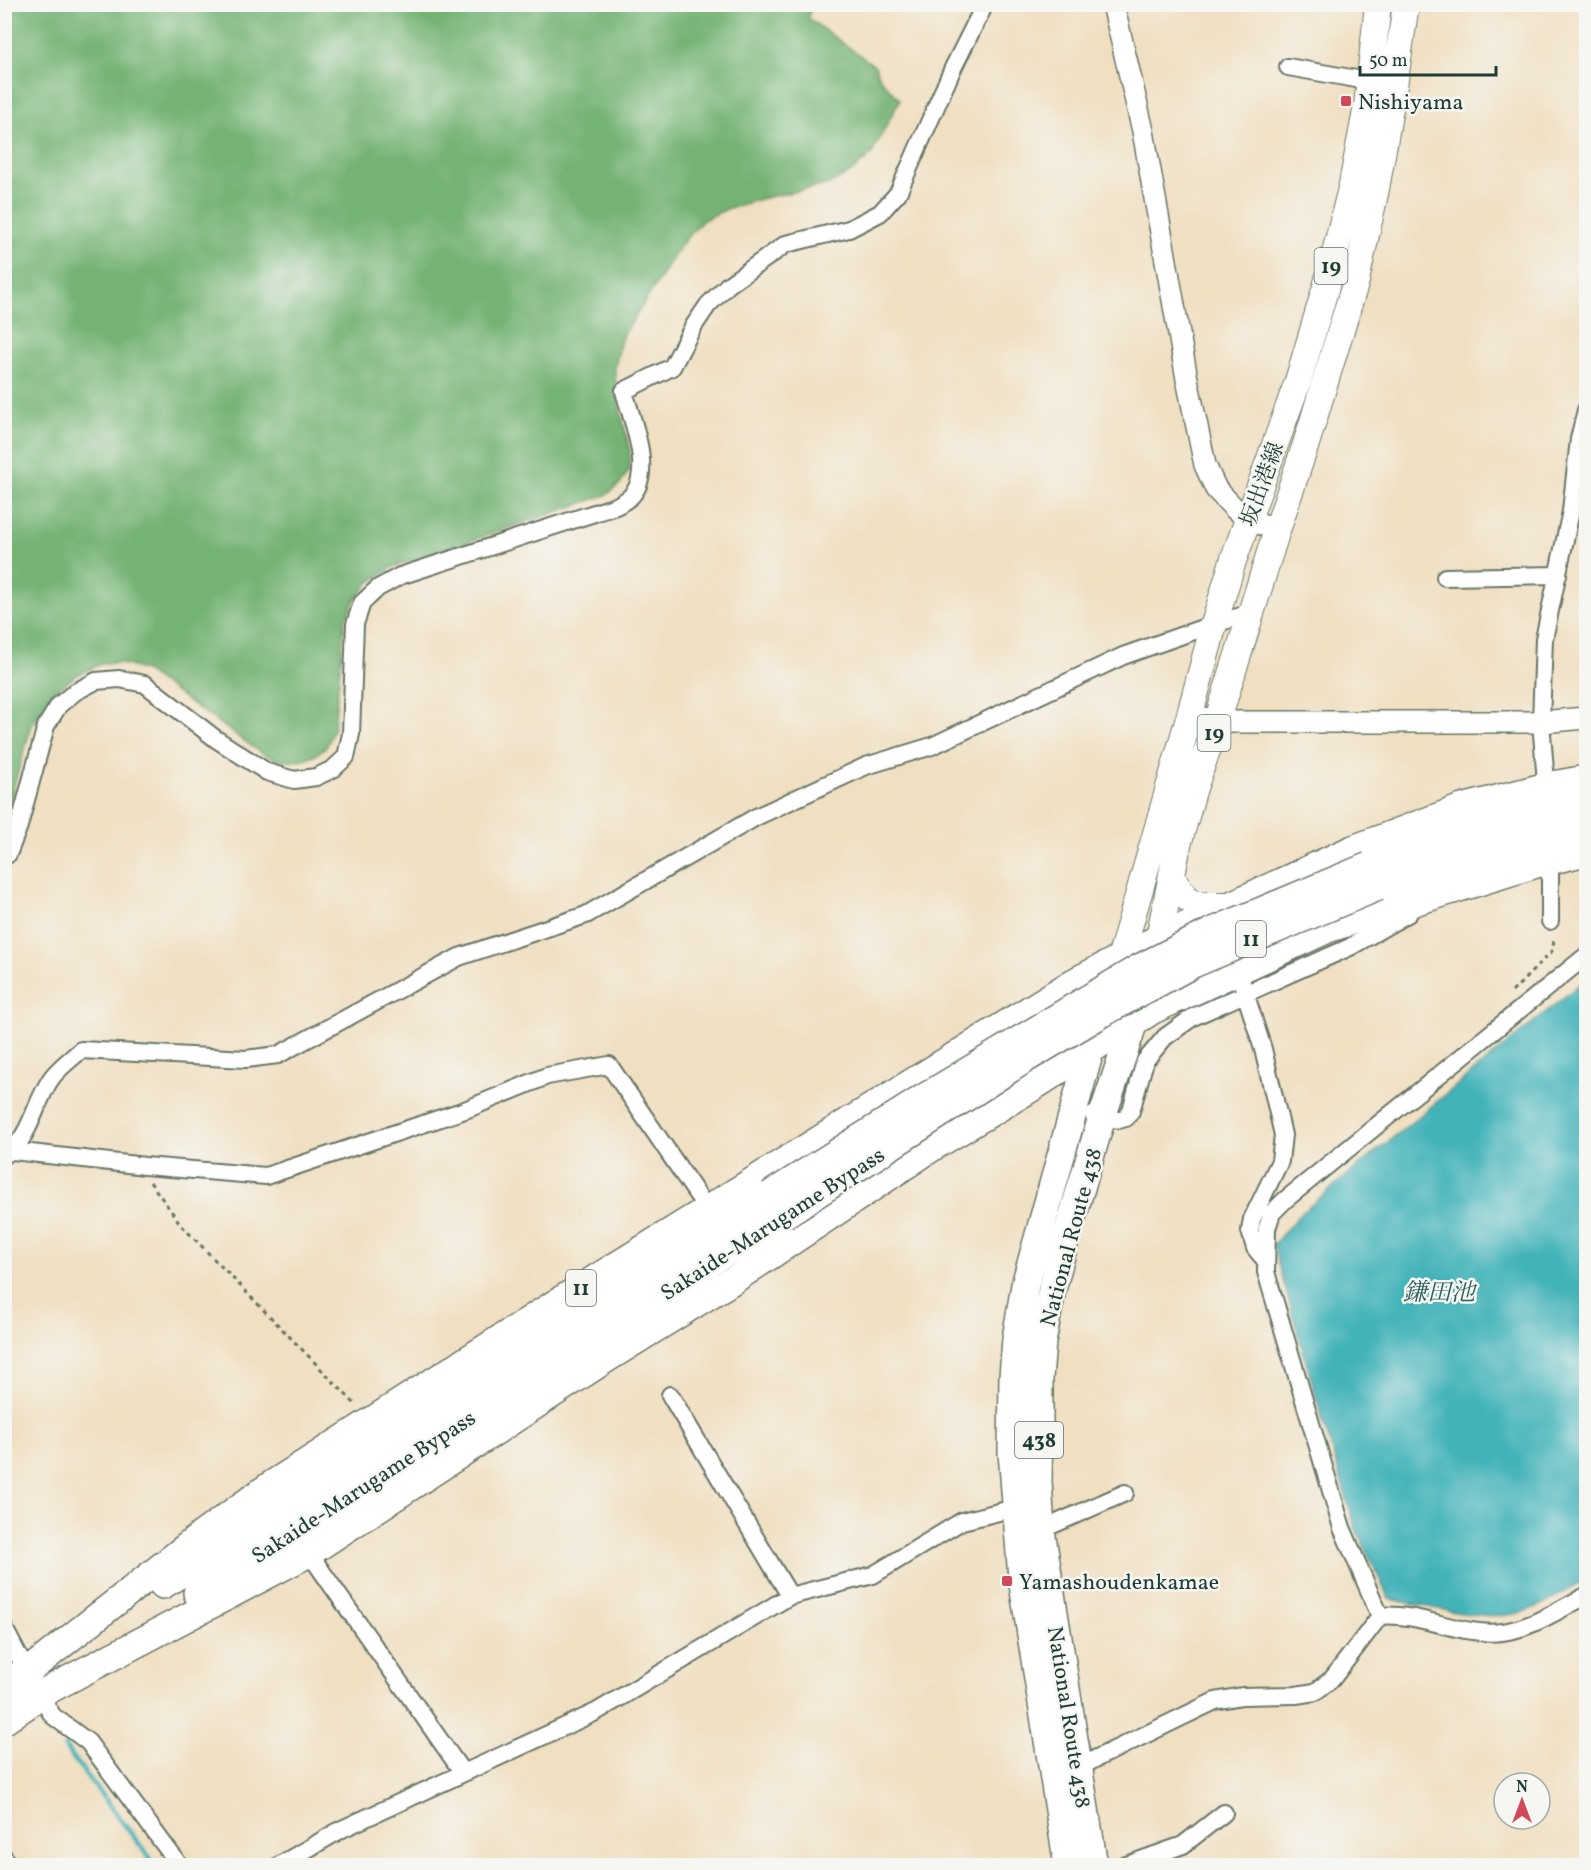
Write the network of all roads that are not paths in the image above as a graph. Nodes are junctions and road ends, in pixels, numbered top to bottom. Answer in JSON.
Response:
{"nodes":[{"id":1,"x":985,"y":4,"type":"edge"},
{"id":2,"x":1113,"y":4,"type":"edge"},
{"id":3,"x":1378,"y":4,"type":"edge"},
{"id":4,"x":1406,"y":4,"type":"edge"},
{"id":5,"x":1288,"y":67,"type":"dead end"},
{"id":6,"x":1383,"y":84,"type":"junction"},
{"id":7,"x":1587,"y":410,"type":"edge"},
{"id":8,"x":1579,"y":513,"type":"edge"},
{"id":9,"x":1248,"y":519,"type":"junction"},
{"id":10,"x":1277,"y":530,"type":"junction"},
{"id":11,"x":1558,"y":575,"type":"junction"},
{"id":12,"x":1445,"y":577,"type":"dead end"},
{"id":13,"x":1251,"y":613,"type":"junction"},
{"id":14,"x":1214,"y":624,"type":"junction"},
{"id":15,"x":1190,"y":714,"type":"junction"},
{"id":16,"x":1587,"y":718,"type":"edge"},
{"id":17,"x":1217,"y":722,"type":"junction"},
{"id":18,"x":1541,"y":722,"type":"junction"},
{"id":19,"x":1587,"y":779,"type":"edge"},
{"id":20,"x":1547,"y":790,"type":"junction"},
{"id":21,"x":1587,"y":802,"type":"edge"},
{"id":22,"x":1587,"y":829,"type":"edge"},
{"id":23,"x":1587,"y":852,"type":"edge"},
{"id":24,"x":1550,"y":854,"type":"junction"},
{"id":25,"x":4,"y":857,"type":"edge"},
{"id":26,"x":1374,"y":876,"type":"junction"},
{"id":27,"x":1173,"y":878,"type":"junction"},
{"id":28,"x":1230,"y":905,"type":"junction"},
{"id":29,"x":1413,"y":911,"type":"dead end"},
{"id":30,"x":1550,"y":921,"type":"road end"},
{"id":31,"x":1159,"y":938,"type":"junction"},
{"id":32,"x":1587,"y":956,"type":"edge"},
{"id":33,"x":1120,"y":959,"type":"junction"},
{"id":34,"x":1241,"y":982,"type":"junction"},
{"id":35,"x":1134,"y":1023,"type":"junction"},
{"id":36,"x":1089,"y":1050,"type":"junction"},
{"id":37,"x":1030,"y":1089,"type":"junction"},
{"id":38,"x":1072,"y":1111,"type":"junction"},
{"id":39,"x":1102,"y":1117,"type":"junction"},
{"id":40,"x":1063,"y":1144,"type":"junction"},
{"id":41,"x":9,"y":1153,"type":"edge"},
{"id":42,"x":706,"y":1209,"type":"junction"},
{"id":43,"x":1266,"y":1261,"type":"junction"},
{"id":44,"x":670,"y":1395,"type":"dead end"},
{"id":45,"x":1125,"y":1493,"type":"dead end"},
{"id":46,"x":1015,"y":1508,"type":"junction"},
{"id":47,"x":1041,"y":1530,"type":"junction"},
{"id":48,"x":309,"y":1553,"type":"junction"},
{"id":49,"x":790,"y":1596,"type":"junction"},
{"id":50,"x":1587,"y":1596,"type":"edge"},
{"id":51,"x":1380,"y":1616,"type":"junction"},
{"id":52,"x":4,"y":1628,"type":"edge"},
{"id":53,"x":19,"y":1684,"type":"edge"},
{"id":54,"x":4,"y":1718,"type":"edge"},
{"id":55,"x":1079,"y":1769,"type":"junction"},
{"id":56,"x":463,"y":1773,"type":"junction"},
{"id":57,"x":1055,"y":1782,"type":"junction"},
{"id":58,"x":1224,"y":1813,"type":"dead end"},
{"id":59,"x":4,"y":1857,"type":"edge"},
{"id":60,"x":8,"y":1866,"type":"edge"},
{"id":61,"x":180,"y":1866,"type":"edge"},
{"id":62,"x":278,"y":1866,"type":"edge"},
{"id":63,"x":1068,"y":1866,"type":"edge"},
{"id":64,"x":1094,"y":1866,"type":"edge"},
{"id":65,"x":1124,"y":1866,"type":"edge"}],
"edges":[{"from":1,"to":25,"type":"street"},
{"from":2,"to":9,"type":"street"},
{"from":3,"to":6,"type":"main road","name":"坂出港線","number":"19"},
{"from":4,"to":6,"type":"main road","name":"坂出港線","number":"19"},
{"from":5,"to":6,"type":"street"},
{"from":6,"to":9,"type":"main road","name":"坂出港線","number":"19"},
{"from":6,"to":10,"type":"main road","name":"坂出港線","number":"19"},
{"from":7,"to":8,"type":"street"},
{"from":8,"to":11,"type":"street"},
{"from":9,"to":10,"type":"street"},
{"from":9,"to":14,"type":"main road","name":"坂出港線","number":"19"},
{"from":10,"to":13,"type":"main road","name":"坂出港線","number":"19"},
{"from":11,"to":12,"type":"street"},
{"from":11,"to":18,"type":"street"},
{"from":13,"to":14,"type":"street"},
{"from":13,"to":17,"type":"main road","name":"坂出港線","number":"19"},
{"from":14,"to":15,"type":"main road","name":"坂出港線","number":"19"},
{"from":14,"to":41,"type":"street"},
{"from":15,"to":17,"type":"street"},
{"from":15,"to":33,"type":"main road","name":"坂出港線","number":"19"},
{"from":16,"to":18,"type":"street"},
{"from":17,"to":18,"type":"street"},
{"from":17,"to":27,"type":"main road","name":"坂出港線","number":"19"},
{"from":18,"to":20,"type":"street"},
{"from":19,"to":20,"type":"highway"},
{"from":20,"to":28,"type":"highway"},
{"from":21,"to":26,"type":"highway","name":"Sakaide-Marugame Bypass","number":"11"},
{"from":22,"to":26,"type":"highway","name":"Sakaide-Marugame Bypass","number":"11"},
{"from":23,"to":24,"type":"highway"},
{"from":24,"to":30,"type":"street"},
{"from":24,"to":34,"type":"highway"},
{"from":26,"to":53,"type":"highway","name":"Sakaide-Marugame Bypass","number":"11","bridge":true},
{"from":27,"to":28,"type":"main road"},
{"from":27,"to":31,"type":"main road","name":"坂出港線","number":"19"},
{"from":28,"to":31,"type":"highway"},
{"from":29,"to":34,"type":"street"},
{"from":31,"to":33,"type":"highway","number":"11"},
{"from":31,"to":35,"type":"highway","name":"National Route 438","number":"438"},
{"from":32,"to":43,"type":"street"},
{"from":33,"to":36,"type":"highway","name":"National Route 438","number":"438"},
{"from":33,"to":42,"type":"highway","number":"11"},
{"from":34,"to":35,"type":"highway"},
{"from":34,"to":39,"type":"street"},
{"from":34,"to":43,"type":"street"},
{"from":35,"to":36,"type":"highway"},
{"from":35,"to":39,"type":"highway","name":"National Route 438","number":"438"},
{"from":36,"to":37,"type":"highway"},
{"from":36,"to":38,"type":"highway","name":"National Route 438","number":"438"},
{"from":37,"to":40,"type":"highway"},
{"from":37,"to":48,"type":"highway"},
{"from":38,"to":39,"type":"street"},
{"from":38,"to":40,"type":"highway","name":"National Route 438","number":"438"},
{"from":39,"to":47,"type":"highway","name":"National Route 438","number":"438"},
{"from":40,"to":46,"type":"highway","name":"National Route 438","number":"438"},
{"from":41,"to":42,"type":"street"},
{"from":42,"to":53,"type":"highway","number":"11"},
{"from":43,"to":51,"type":"street"},
{"from":44,"to":49,"type":"street"},
{"from":45,"to":47,"type":"street"},
{"from":46,"to":49,"type":"street"},
{"from":46,"to":57,"type":"highway","name":"National Route 438","number":"438"},
{"from":47,"to":55,"type":"highway","name":"National Route 438","number":"438"},
{"from":48,"to":53,"type":"highway"},
{"from":48,"to":56,"type":"street"},
{"from":49,"to":56,"type":"street"},
{"from":50,"to":51,"type":"street"},
{"from":51,"to":55,"type":"street"},
{"from":52,"to":53,"type":"street"},
{"from":53,"to":54,"type":"highway"},
{"from":53,"to":61,"type":"street"},
{"from":55,"to":57,"type":"street"},
{"from":55,"to":64,"type":"highway","name":"National Route 438","number":"438"},
{"from":56,"to":62,"type":"street"},
{"from":57,"to":63,"type":"highway","name":"National Route 438","number":"438"},
{"from":58,"to":65,"type":"street"},
{"from":59,"to":60,"type":"street"}]}
